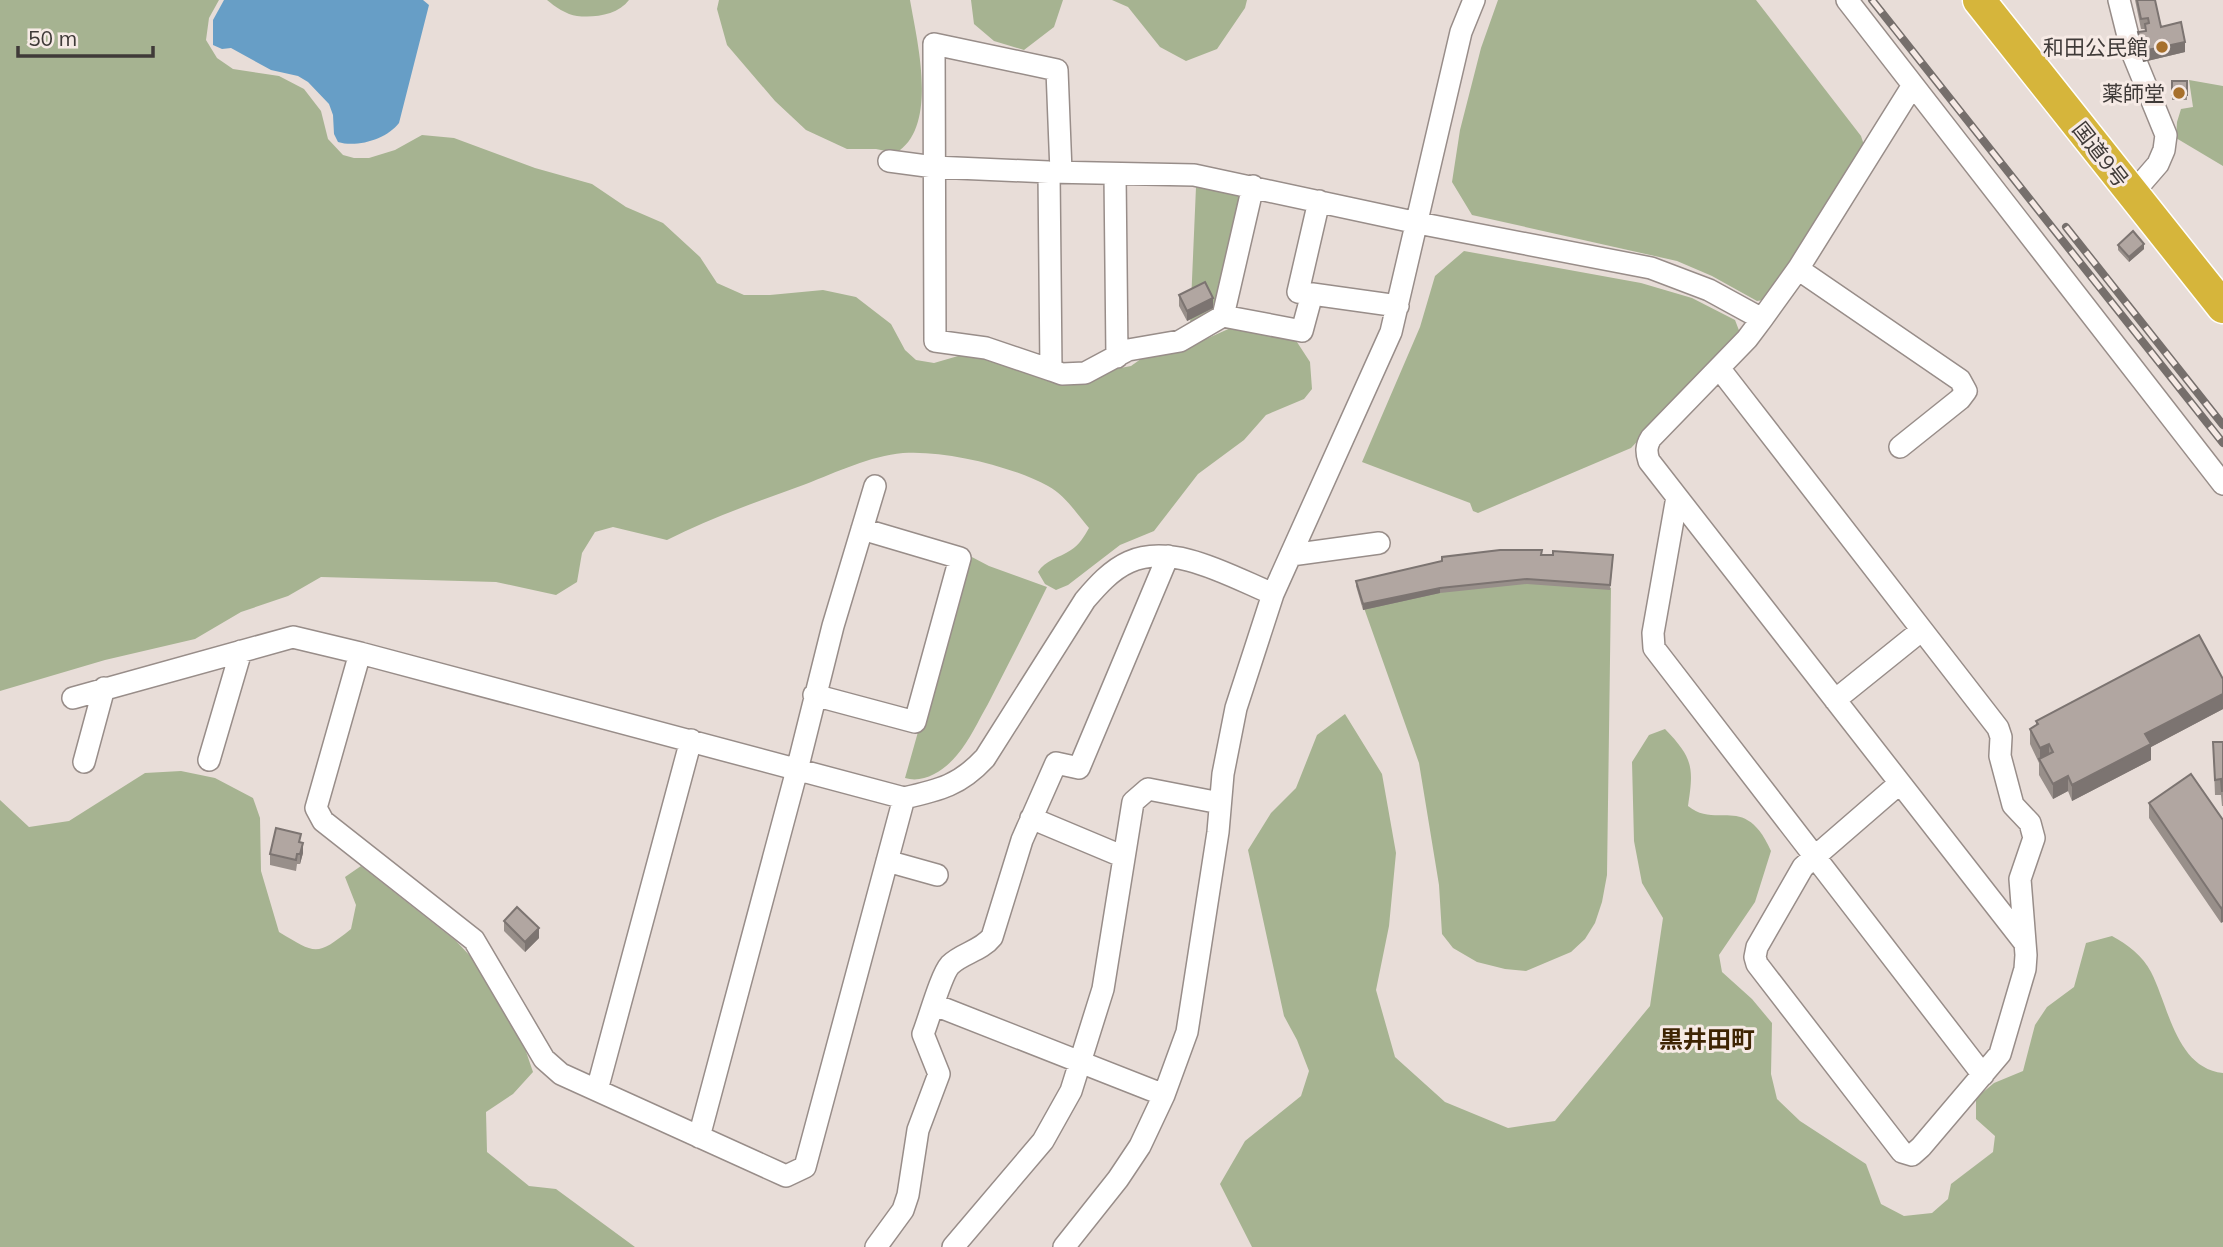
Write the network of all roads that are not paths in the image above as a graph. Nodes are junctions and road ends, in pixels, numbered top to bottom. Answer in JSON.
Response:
{"nodes":[{"id":1,"x":1474,"y":0,"type":"edge"},
{"id":2,"x":1846,"y":0,"type":"edge"},
{"id":3,"x":1979,"y":0,"type":"edge"},
{"id":4,"x":2119,"y":0,"type":"edge"},
{"id":5,"x":1913,"y":85,"type":"junction"},
{"id":6,"x":889,"y":161,"type":"dead end"},
{"id":7,"x":934,"y":167,"type":"junction"},
{"id":8,"x":1055,"y":172,"type":"junction"},
{"id":9,"x":1115,"y":174,"type":"junction"},
{"id":10,"x":1253,"y":186,"type":"junction"},
{"id":11,"x":2132,"y":194,"type":"junction"},
{"id":12,"x":1320,"y":201,"type":"junction"},
{"id":13,"x":1418,"y":223,"type":"junction"},
{"id":14,"x":1798,"y":269,"type":"junction"},
{"id":15,"x":1312,"y":294,"type":"junction"},
{"id":16,"x":1398,"y":306,"type":"junction"},
{"id":17,"x":2223,"y":307,"type":"edge"},
{"id":18,"x":1223,"y":316,"type":"junction"},
{"id":19,"x":1762,"y":318,"type":"junction"},
{"id":20,"x":1117,"y":357,"type":"junction"},
{"id":21,"x":1719,"y":368,"type":"junction"},
{"id":22,"x":1051,"y":370,"type":"junction"},
{"id":23,"x":1900,"y":447,"type":"dead end"},
{"id":24,"x":2223,"y":484,"type":"edge"},
{"id":25,"x":875,"y":486,"type":"dead end"},
{"id":26,"x":1677,"y":497,"type":"junction"},
{"id":27,"x":862,"y":529,"type":"junction"},
{"id":28,"x":1379,"y":543,"type":"dead end"},
{"id":29,"x":1291,"y":555,"type":"junction"},
{"id":30,"x":1168,"y":556,"type":"junction"},
{"id":31,"x":1273,"y":594,"type":"junction"},
{"id":32,"x":1922,"y":630,"type":"junction"},
{"id":33,"x":241,"y":650,"type":"junction"},
{"id":34,"x":360,"y":653,"type":"junction"},
{"id":35,"x":104,"y":688,"type":"junction"},
{"id":36,"x":814,"y":695,"type":"junction"},
{"id":37,"x":73,"y":698,"type":"dead end"},
{"id":38,"x":1835,"y":700,"type":"junction"},
{"id":39,"x":691,"y":740,"type":"junction"},
{"id":40,"x":209,"y":760,"type":"dead end"},
{"id":41,"x":84,"y":762,"type":"dead end"},
{"id":42,"x":797,"y":770,"type":"junction"},
{"id":43,"x":1900,"y":783,"type":"junction"},
{"id":44,"x":904,"y":798,"type":"junction"},
{"id":45,"x":1220,"y":803,"type":"junction"},
{"id":46,"x":1031,"y":818,"type":"junction"},
{"id":47,"x":1815,"y":856,"type":"junction"},
{"id":48,"x":1124,"y":857,"type":"junction"},
{"id":49,"x":887,"y":861,"type":"junction"},
{"id":50,"x":937,"y":875,"type":"dead end"},
{"id":51,"x":2024,"y":942,"type":"junction"},
{"id":52,"x":935,"y":1005,"type":"junction"},
{"id":53,"x":1080,"y":1062,"type":"junction"},
{"id":54,"x":1983,"y":1075,"type":"junction"},
{"id":55,"x":597,"y":1090,"type":"junction"},
{"id":56,"x":1164,"y":1096,"type":"junction"},
{"id":57,"x":699,"y":1137,"type":"junction"},
{"id":58,"x":876,"y":1247,"type":"edge"},
{"id":59,"x":953,"y":1247,"type":"edge"},
{"id":60,"x":1064,"y":1247,"type":"edge"}],
"edges":[{"from":1,"to":13,"type":"street"},
{"from":2,"to":5,"type":"street"},
{"from":3,"to":11,"type":"highway","name":"国道9号"},
{"from":4,"to":11,"type":"street"},
{"from":5,"to":14,"type":"street"},
{"from":5,"to":24,"type":"street"},
{"from":6,"to":7,"type":"street"},
{"from":7,"to":8,"type":"street"},
{"from":7,"to":8,"type":"street"},
{"from":7,"to":22,"type":"street"},
{"from":8,"to":9,"type":"street"},
{"from":8,"to":22,"type":"street"},
{"from":9,"to":10,"type":"street"},
{"from":9,"to":20,"type":"street"},
{"from":10,"to":12,"type":"street"},
{"from":10,"to":18,"type":"street"},
{"from":11,"to":17,"type":"highway","name":"国道9号"},
{"from":12,"to":13,"type":"street"},
{"from":12,"to":15,"type":"street"},
{"from":13,"to":16,"type":"street"},
{"from":13,"to":19,"type":"street"},
{"from":14,"to":19,"type":"street"},
{"from":14,"to":23,"type":"street"},
{"from":15,"to":16,"type":"street"},
{"from":15,"to":18,"type":"street"},
{"from":16,"to":29,"type":"street"},
{"from":18,"to":20,"type":"street"},
{"from":19,"to":21,"type":"street"},
{"from":20,"to":22,"type":"street"},
{"from":21,"to":26,"type":"street"},
{"from":21,"to":32,"type":"street"},
{"from":25,"to":27,"type":"street"},
{"from":26,"to":38,"type":"street"},
{"from":26,"to":47,"type":"street"},
{"from":27,"to":36,"type":"street"},
{"from":27,"to":36,"type":"street"},
{"from":28,"to":29,"type":"street"},
{"from":29,"to":31,"type":"street"},
{"from":30,"to":31,"type":"street"},
{"from":30,"to":44,"type":"street"},
{"from":30,"to":46,"type":"street"},
{"from":31,"to":45,"type":"street"},
{"from":32,"to":38,"type":"street"},
{"from":32,"to":51,"type":"street"},
{"from":33,"to":34,"type":"street"},
{"from":33,"to":35,"type":"street"},
{"from":33,"to":40,"type":"street"},
{"from":34,"to":39,"type":"street"},
{"from":34,"to":55,"type":"street"},
{"from":35,"to":37,"type":"street"},
{"from":35,"to":41,"type":"street"},
{"from":36,"to":42,"type":"street"},
{"from":38,"to":43,"type":"street"},
{"from":39,"to":42,"type":"street"},
{"from":39,"to":55,"type":"street"},
{"from":42,"to":44,"type":"street"},
{"from":42,"to":57,"type":"street"},
{"from":43,"to":47,"type":"street"},
{"from":43,"to":51,"type":"street"},
{"from":44,"to":49,"type":"street"},
{"from":45,"to":48,"type":"street"},
{"from":45,"to":56,"type":"street"},
{"from":46,"to":48,"type":"street"},
{"from":46,"to":52,"type":"street"},
{"from":47,"to":54,"type":"street"},
{"from":47,"to":54,"type":"street"},
{"from":48,"to":53,"type":"street"},
{"from":49,"to":50,"type":"street"},
{"from":49,"to":57,"type":"street"},
{"from":51,"to":54,"type":"street"},
{"from":52,"to":53,"type":"street"},
{"from":52,"to":58,"type":"street"},
{"from":53,"to":56,"type":"street"},
{"from":53,"to":59,"type":"street"},
{"from":55,"to":57,"type":"street"},
{"from":56,"to":60,"type":"street"}]}
